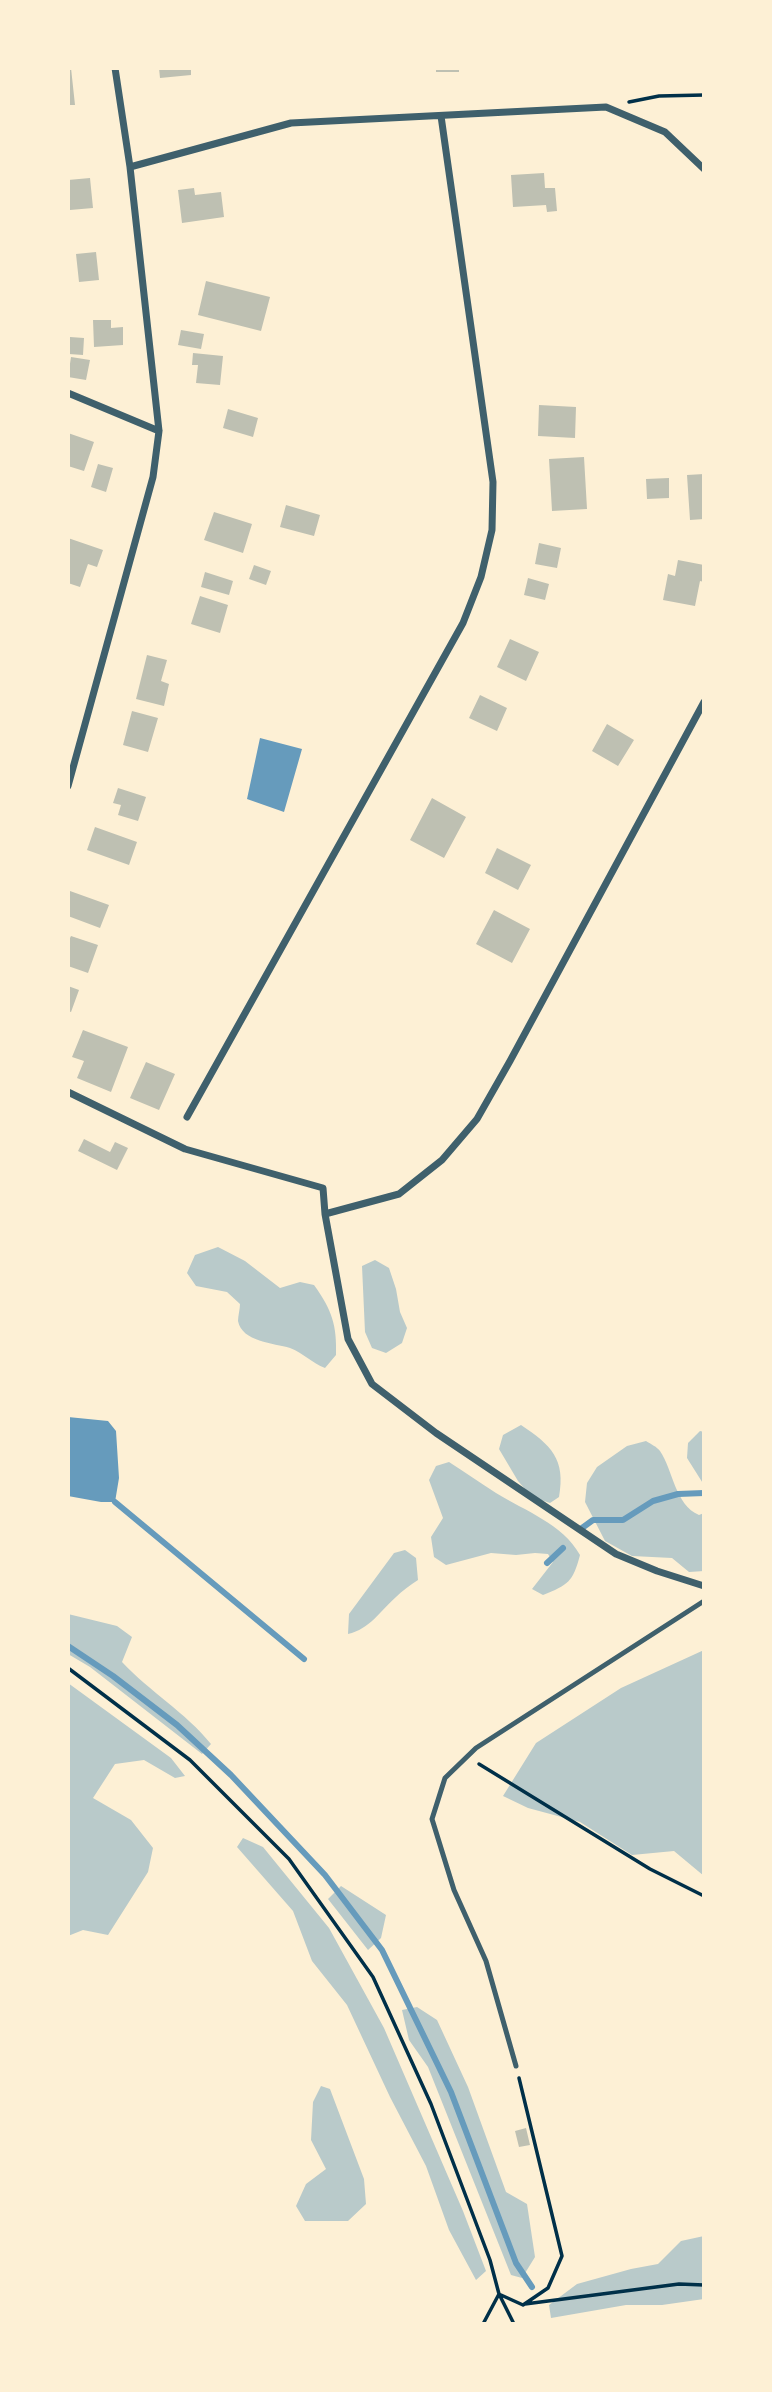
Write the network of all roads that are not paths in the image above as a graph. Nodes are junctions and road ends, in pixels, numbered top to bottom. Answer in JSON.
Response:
{"nodes":[{"id":1,"x":115,"y":68,"type":"edge"},
{"id":2,"x":441,"y":116,"type":"junction"},
{"id":3,"x":130,"y":167,"type":"junction"},
{"id":4,"x":704,"y":169,"type":"edge"},
{"id":5,"x":68,"y":393,"type":"edge"},
{"id":6,"x":159,"y":431,"type":"junction"},
{"id":7,"x":704,"y":702,"type":"edge"},
{"id":8,"x":68,"y":786,"type":"edge"},
{"id":9,"x":68,"y":1092,"type":"edge"},
{"id":10,"x":187,"y":1117,"type":"dead end"},
{"id":11,"x":325,"y":1214,"type":"junction"},
{"id":12,"x":704,"y":1586,"type":"edge"},
{"id":13,"x":704,"y":1601,"type":"edge"},
{"id":14,"x":516,"y":2066,"type":"road end"}],
"edges":[{"from":1,"to":3,"type":"street"},
{"from":2,"to":3,"type":"street"},
{"from":2,"to":4,"type":"street"},
{"from":2,"to":10,"type":"street"},
{"from":3,"to":6,"type":"street"},
{"from":5,"to":6,"type":"street"},
{"from":6,"to":8,"type":"street"},
{"from":7,"to":11,"type":"street"},
{"from":9,"to":11,"type":"street"},
{"from":11,"to":12,"type":"street"},
{"from":13,"to":14,"type":"lane"}]}
